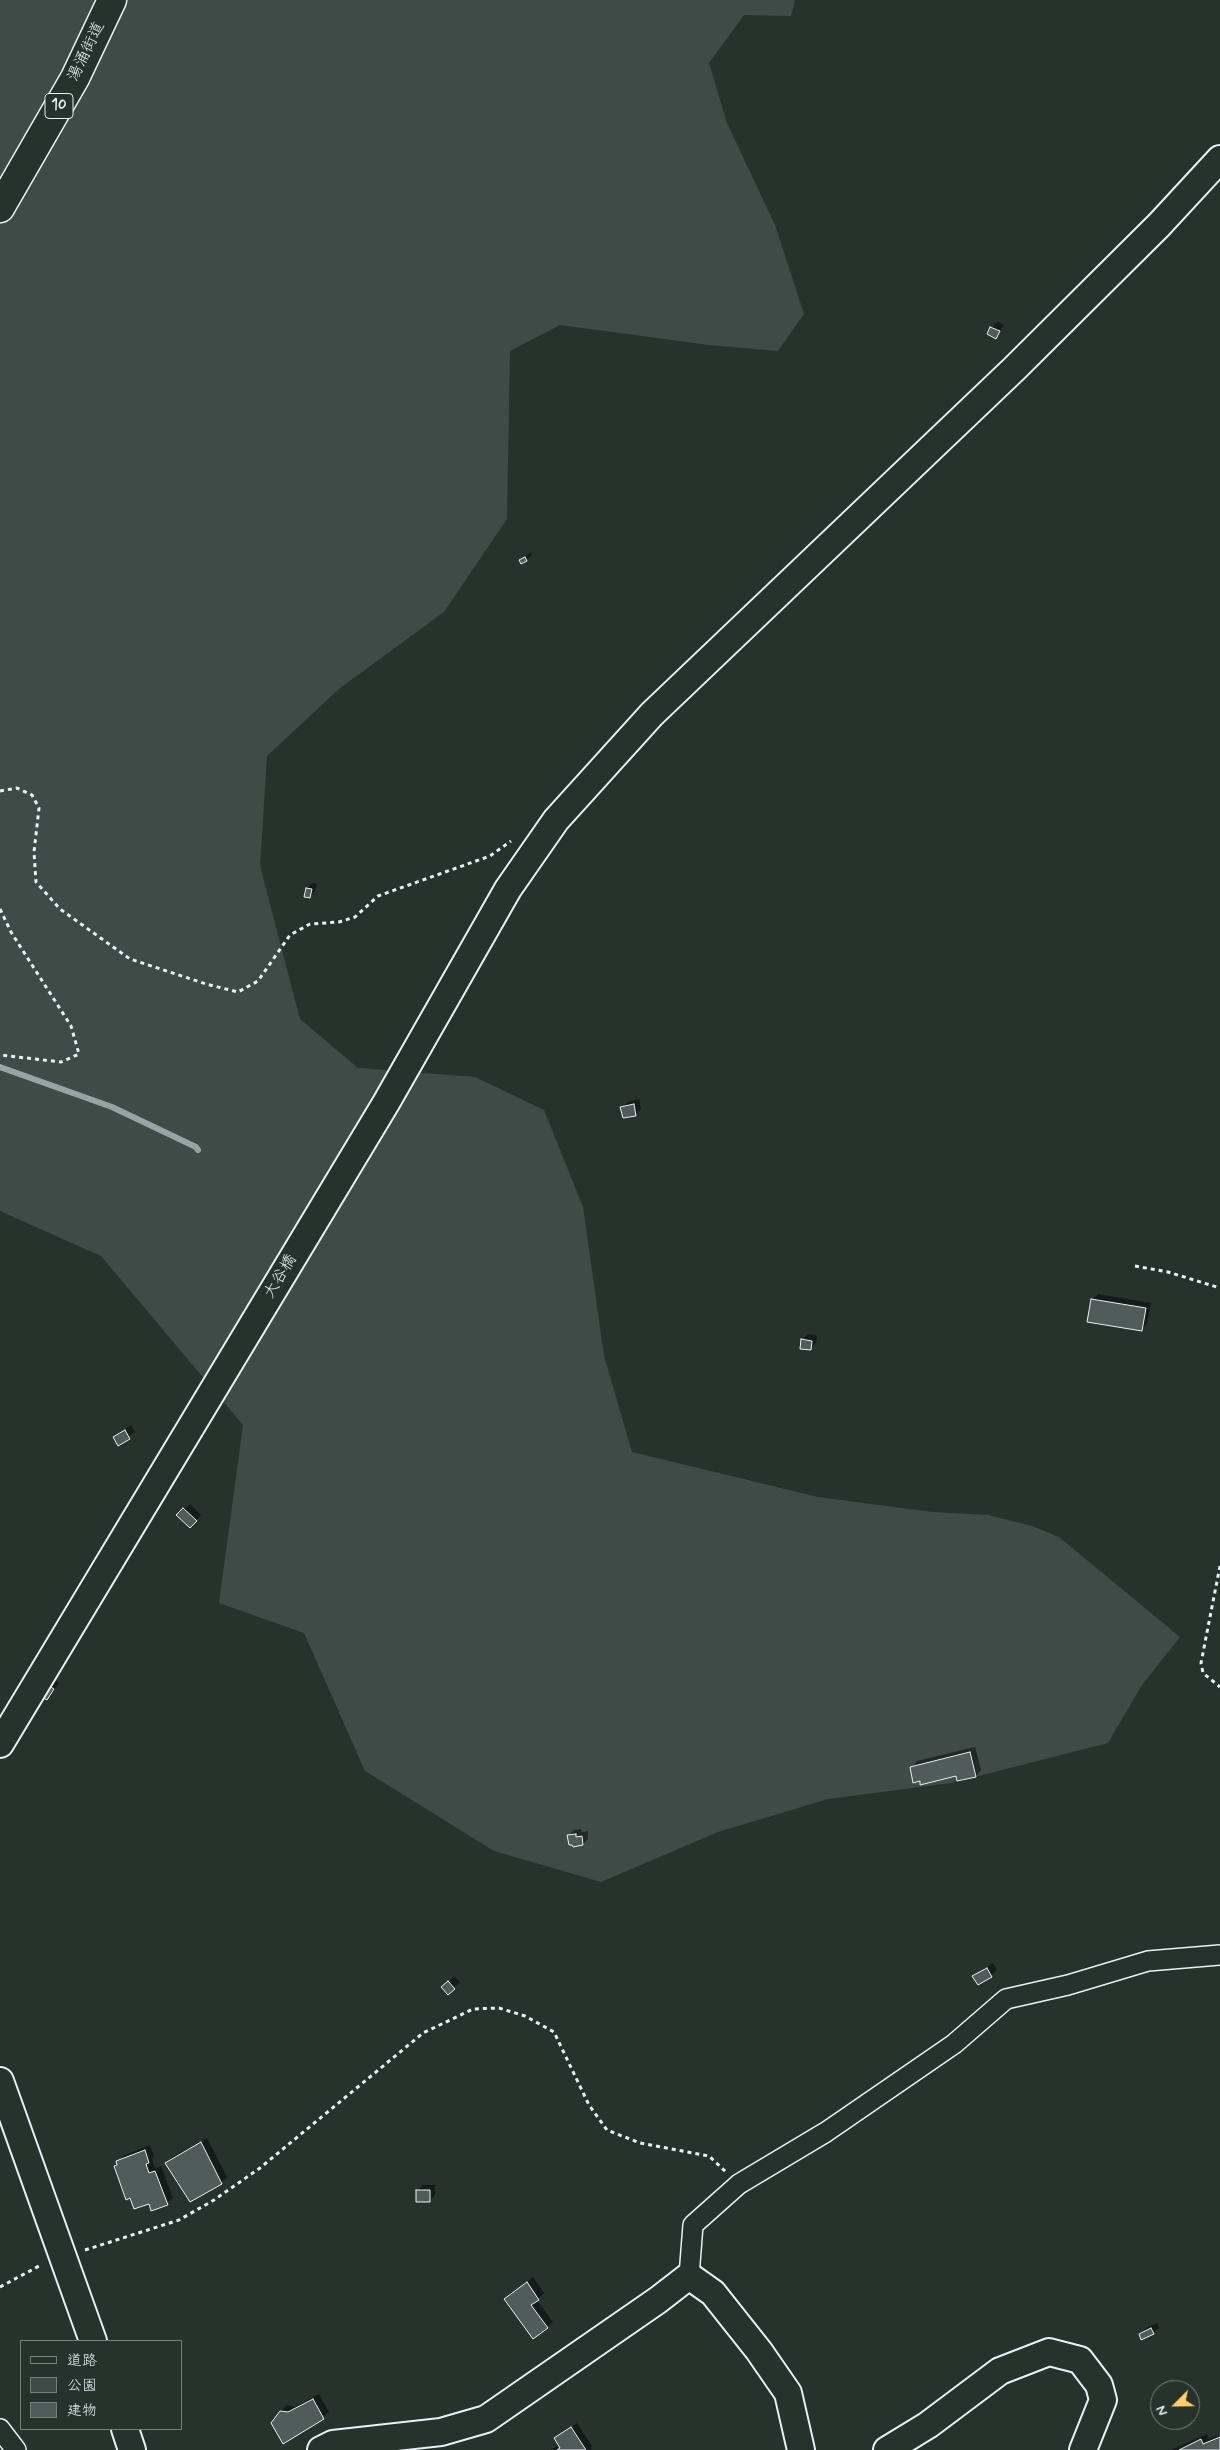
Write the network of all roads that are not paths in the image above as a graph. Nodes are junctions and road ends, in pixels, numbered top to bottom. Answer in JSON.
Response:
{"nodes":[{"id":1,"x":112,"y":0,"type":"edge"},
{"id":2,"x":1220,"y":159,"type":"edge"},
{"id":3,"x":0,"y":208,"type":"edge"},
{"id":4,"x":0,"y":1744,"type":"edge"},
{"id":5,"x":1220,"y":1955,"type":"edge"},
{"id":6,"x":0,"y":2081,"type":"edge"},
{"id":7,"x":689,"y":2276,"type":"junction"},
{"id":8,"x":94,"y":2340,"type":"edge"},
{"id":9,"x":0,"y":2429,"type":"edge"},
{"id":10,"x":125,"y":2430,"type":"edge"},
{"id":11,"x":16,"y":2450,"type":"edge"},
{"id":12,"x":132,"y":2450,"type":"edge"},
{"id":13,"x":321,"y":2450,"type":"edge"},
{"id":14,"x":801,"y":2450,"type":"edge"},
{"id":15,"x":887,"y":2450,"type":"edge"},
{"id":16,"x":1083,"y":2450,"type":"edge"}],
"edges":[{"from":1,"to":3,"type":"main road","name":"湯涌街道","number":"10"},
{"from":2,"to":4,"type":"street","name":"大谷橋"},
{"from":5,"to":7,"type":"street"},
{"from":6,"to":8,"type":"street"},
{"from":7,"to":13,"type":"street"},
{"from":7,"to":14,"type":"street"},
{"from":9,"to":11,"type":"street"},
{"from":10,"to":12,"type":"street"},
{"from":15,"to":16,"type":"street"}]}
